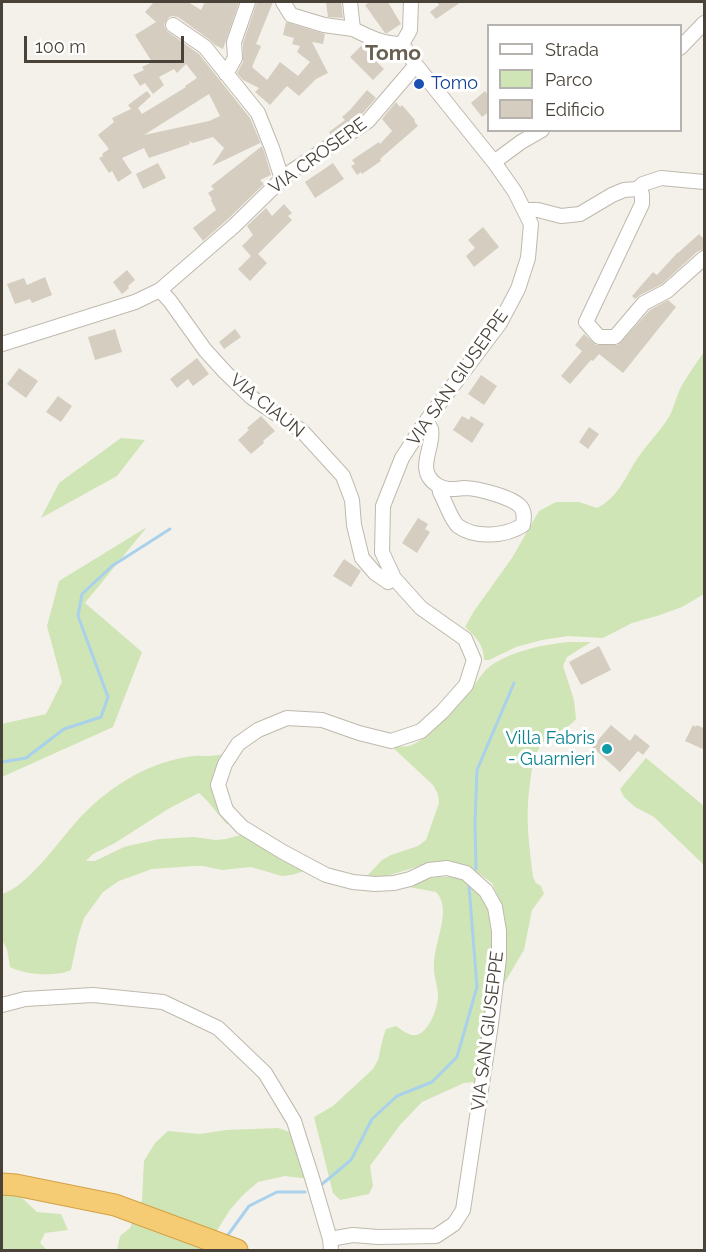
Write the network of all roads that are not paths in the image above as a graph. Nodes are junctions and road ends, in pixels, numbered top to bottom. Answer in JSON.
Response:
{"nodes":[{"id":1,"x":248,"y":2,"type":"edge"},
{"id":2,"x":350,"y":2,"type":"edge"},
{"id":3,"x":411,"y":2,"type":"edge"},
{"id":4,"x":284,"y":4,"type":"edge"},
{"id":5,"x":705,"y":23,"type":"edge"},
{"id":6,"x":173,"y":25,"type":"dead end"},
{"id":7,"x":353,"y":29,"type":"junction"},
{"id":8,"x":402,"y":44,"type":"junction"},
{"id":9,"x":682,"y":47,"type":"edge"},
{"id":10,"x":416,"y":65,"type":"junction"},
{"id":11,"x":226,"y":74,"type":"junction"},
{"id":12,"x":538,"y":132,"type":"edge"},
{"id":13,"x":494,"y":162,"type":"junction"},
{"id":14,"x":282,"y":179,"type":"junction"},
{"id":15,"x":705,"y":183,"type":"edge"},
{"id":16,"x":637,"y":189,"type":"junction"},
{"id":17,"x":524,"y":210,"type":"junction"},
{"id":18,"x":705,"y":258,"type":"edge"},
{"id":19,"x":160,"y":290,"type":"junction"},
{"id":20,"x":2,"y":344,"type":"edge"},
{"id":21,"x":426,"y":422,"type":"junction"},
{"id":22,"x":439,"y":487,"type":"junction"},
{"id":23,"x":394,"y":578,"type":"junction"},
{"id":24,"x":2,"y":1005,"type":"edge"},
{"id":25,"x":2,"y":1184,"type":"edge"},
{"id":26,"x":331,"y":1245,"type":"edge"},
{"id":27,"x":237,"y":1251,"type":"edge"}],
"edges":[{"from":1,"to":11,"type":"street"},
{"from":2,"to":7,"type":"street"},
{"from":3,"to":8,"type":"street"},
{"from":4,"to":7,"type":"street"},
{"from":5,"to":9,"type":"street"},
{"from":6,"to":11,"type":"street"},
{"from":7,"to":8,"type":"street"},
{"from":8,"to":10,"type":"street","name":"VIA SAN GIUSEPPE"},
{"from":10,"to":13,"type":"street","name":"VIA SAN GIUSEPPE"},
{"from":10,"to":14,"type":"street","name":"VIA CROSERE"},
{"from":11,"to":14,"type":"street"},
{"from":12,"to":13,"type":"street"},
{"from":13,"to":17,"type":"street","name":"VIA SAN GIUSEPPE"},
{"from":14,"to":19,"type":"street","name":"VIA CROSERE"},
{"from":15,"to":16,"type":"street"},
{"from":16,"to":17,"type":"street"},
{"from":16,"to":18,"type":"street"},
{"from":17,"to":21,"type":"street","name":"VIA SAN GIUSEPPE"},
{"from":19,"to":20,"type":"street","name":"VIA CROSERE"},
{"from":19,"to":23,"type":"street","name":"VIA CIAUN"},
{"from":21,"to":22,"type":"street"},
{"from":21,"to":23,"type":"street","name":"VIA SAN GIUSEPPE"},
{"from":22,"to":22,"type":"street"},
{"from":23,"to":26,"type":"street","name":"VIA SAN GIUSEPPE"},
{"from":24,"to":26,"type":"street"},
{"from":25,"to":27,"type":"highway"}]}
